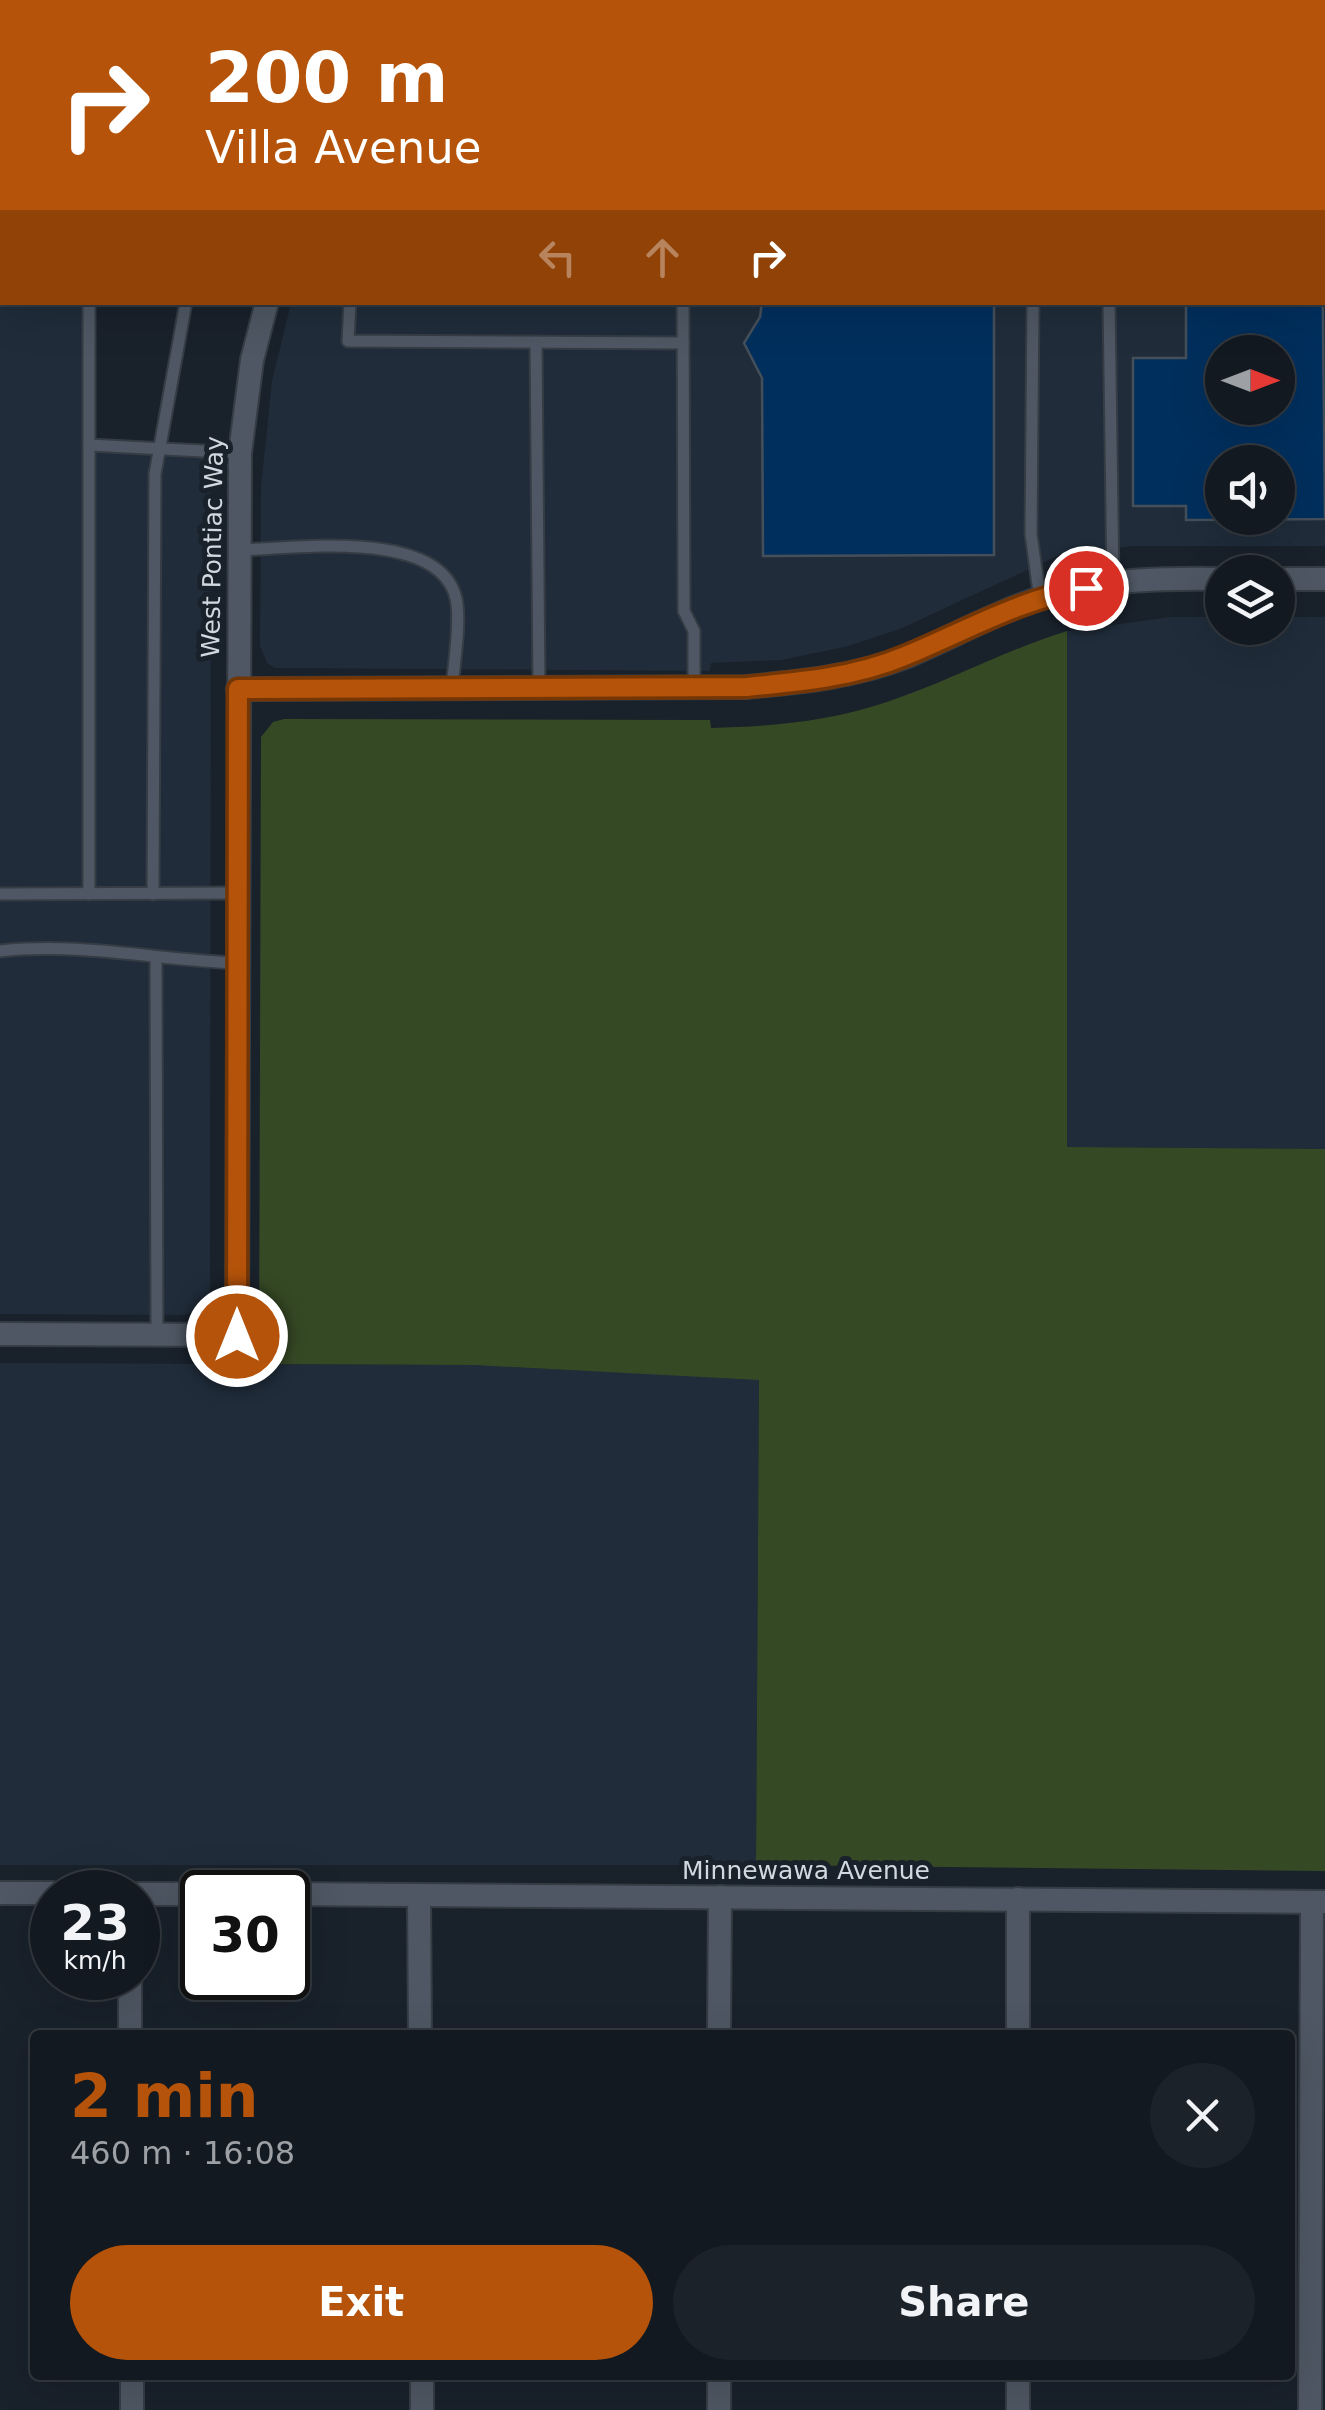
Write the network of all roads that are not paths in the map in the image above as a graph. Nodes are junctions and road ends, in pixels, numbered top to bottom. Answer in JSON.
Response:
{"nodes":[{"id":1,"x":90,"y":305,"type":"edge"},
{"id":2,"x":185,"y":305,"type":"edge"},
{"id":3,"x":266,"y":305,"type":"edge"},
{"id":4,"x":350,"y":305,"type":"edge"},
{"id":5,"x":683,"y":305,"type":"edge"},
{"id":6,"x":1033,"y":305,"type":"edge"},
{"id":7,"x":1109,"y":305,"type":"edge"},
{"id":8,"x":536,"y":342,"type":"junction"},
{"id":9,"x":683,"y":342,"type":"junction"},
{"id":10,"x":90,"y":445,"type":"junction"},
{"id":11,"x":158,"y":449,"type":"junction"},
{"id":12,"x":240,"y":453,"type":"junction"},
{"id":13,"x":238,"y":550,"type":"junction"},
{"id":14,"x":1205,"y":579,"type":"edge"},
{"id":15,"x":1295,"y":579,"type":"edge"},
{"id":16,"x":1325,"y":579,"type":"edge"},
{"id":17,"x":1114,"y":584,"type":"junction"},
{"id":18,"x":1040,"y":598,"type":"junction"},
{"id":19,"x":452,"y":688,"type":"junction"},
{"id":20,"x":539,"y":688,"type":"junction"},
{"id":21,"x":694,"y":688,"type":"junction"},
{"id":22,"x":238,"y":689,"type":"junction"},
{"id":23,"x":238,"y":893,"type":"junction"},
{"id":24,"x":0,"y":894,"type":"edge"},
{"id":25,"x":89,"y":894,"type":"junction"},
{"id":26,"x":153,"y":894,"type":"junction"},
{"id":27,"x":0,"y":951,"type":"edge"},
{"id":28,"x":156,"y":960,"type":"junction"},
{"id":29,"x":237,"y":964,"type":"junction"},
{"id":30,"x":0,"y":1334,"type":"edge"},
{"id":31,"x":158,"y":1334,"type":"junction"},
{"id":32,"x":0,"y":1893,"type":"edge"},
{"id":33,"x":30,"y":1893,"type":"edge"},
{"id":34,"x":310,"y":1894,"type":"edge"},
{"id":35,"x":419,"y":1895,"type":"junction"},
{"id":36,"x":720,"y":1897,"type":"junction"},
{"id":37,"x":1018,"y":1899,"type":"junction"},
{"id":38,"x":1318,"y":1902,"type":"edge"},
{"id":39,"x":130,"y":2000,"type":"edge"},
{"id":40,"x":130,"y":2030,"type":"edge"},
{"id":41,"x":420,"y":2030,"type":"edge"},
{"id":42,"x":720,"y":2030,"type":"edge"},
{"id":43,"x":1018,"y":2030,"type":"edge"},
{"id":44,"x":132,"y":2380,"type":"edge"},
{"id":45,"x":422,"y":2380,"type":"edge"},
{"id":46,"x":719,"y":2380,"type":"edge"},
{"id":47,"x":1018,"y":2380,"type":"edge"},
{"id":48,"x":132,"y":2410,"type":"edge"},
{"id":49,"x":422,"y":2410,"type":"edge"},
{"id":50,"x":719,"y":2410,"type":"edge"},
{"id":51,"x":1018,"y":2410,"type":"edge"},
{"id":52,"x":1310,"y":2410,"type":"edge"}],
"edges":[{"from":1,"to":10,"type":"lane"},
{"from":2,"to":11,"type":"lane"},
{"from":3,"to":12,"type":"street","name":"West Pontiac Way"},
{"from":4,"to":8,"type":"lane"},
{"from":5,"to":9,"type":"lane"},
{"from":6,"to":18,"type":"lane"},
{"from":7,"to":17,"type":"lane"},
{"from":8,"to":9,"type":"lane"},
{"from":8,"to":20,"type":"lane"},
{"from":9,"to":21,"type":"lane"},
{"from":10,"to":11,"type":"lane"},
{"from":10,"to":25,"type":"lane"},
{"from":11,"to":12,"type":"lane"},
{"from":11,"to":26,"type":"lane"},
{"from":12,"to":13,"type":"street","name":"West Pontiac Way"},
{"from":13,"to":19,"type":"lane"},
{"from":13,"to":22,"type":"street","name":"West Pontiac Way"},
{"from":14,"to":17,"type":"street"},
{"from":15,"to":16,"type":"street"},
{"from":17,"to":18,"type":"street"},
{"from":18,"to":21,"type":"street"},
{"from":19,"to":20,"type":"street"},
{"from":19,"to":22,"type":"street"},
{"from":20,"to":21,"type":"street"},
{"from":22,"to":23,"type":"street","name":"West Pontiac Way"},
{"from":23,"to":26,"type":"lane"},
{"from":23,"to":29,"type":"street","name":"West Pontiac Way"},
{"from":24,"to":25,"type":"lane"},
{"from":25,"to":26,"type":"lane"},
{"from":27,"to":28,"type":"lane"},
{"from":28,"to":29,"type":"lane"},
{"from":28,"to":31,"type":"lane"},
{"from":29,"to":31,"type":"street","name":"West Pontiac Way"},
{"from":30,"to":31,"type":"street"},
{"from":32,"to":33,"type":"street"},
{"from":34,"to":35,"type":"street","name":"Minnewawa Avenue"},
{"from":35,"to":36,"type":"street","name":"Minnewawa Avenue"},
{"from":35,"to":41,"type":"street"},
{"from":36,"to":37,"type":"street","name":"Minnewawa Avenue"},
{"from":36,"to":42,"type":"street"},
{"from":37,"to":38,"type":"street","name":"Minnewawa Avenue"},
{"from":37,"to":43,"type":"street"},
{"from":38,"to":52,"type":"street"},
{"from":39,"to":40,"type":"street"},
{"from":44,"to":48,"type":"street"},
{"from":45,"to":49,"type":"street"},
{"from":46,"to":50,"type":"street"},
{"from":47,"to":51,"type":"street"}]}
